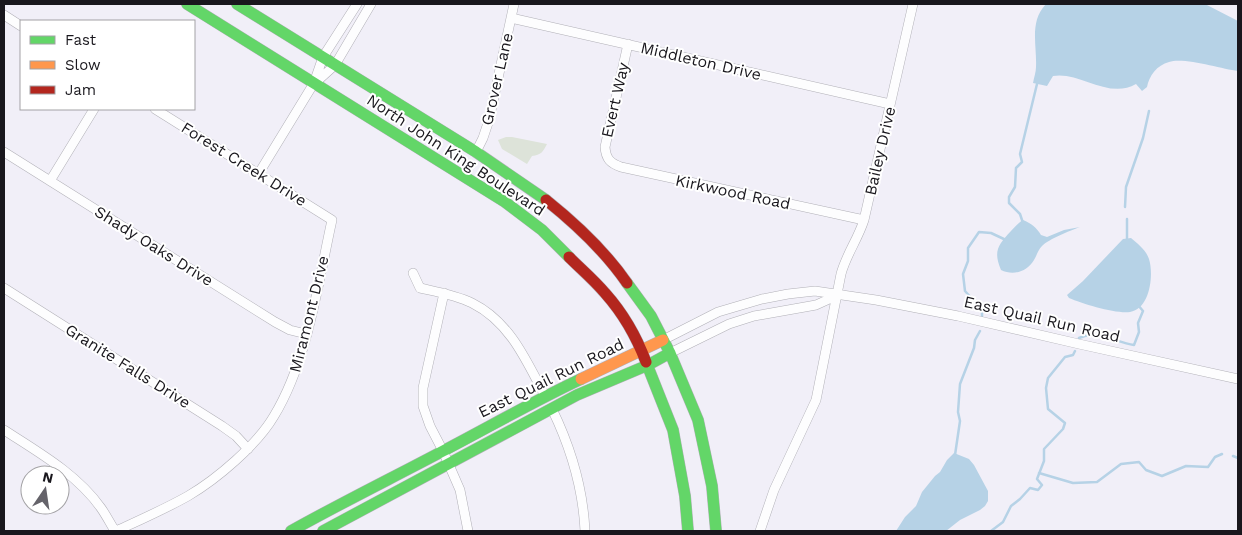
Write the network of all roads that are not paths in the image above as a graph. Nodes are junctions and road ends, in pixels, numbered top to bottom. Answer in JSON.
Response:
{"nodes":[{"id":1,"x":187,"y":4,"type":"edge"},
{"id":2,"x":237,"y":4,"type":"edge"},
{"id":3,"x":357,"y":4,"type":"edge"},
{"id":4,"x":371,"y":4,"type":"edge"},
{"id":5,"x":514,"y":4,"type":"edge"},
{"id":6,"x":913,"y":4,"type":"edge"},
{"id":7,"x":4,"y":15,"type":"edge"},
{"id":8,"x":511,"y":18,"type":"junction"},
{"id":9,"x":20,"y":25,"type":"edge"},
{"id":10,"x":628,"y":44,"type":"junction"},
{"id":11,"x":323,"y":58,"type":"junction"},
{"id":12,"x":335,"y":65,"type":"junction"},
{"id":13,"x":314,"y":83,"type":"junction"},
{"id":14,"x":890,"y":104,"type":"junction"},
{"id":15,"x":93,"y":110,"type":"edge"},
{"id":16,"x":157,"y":110,"type":"edge"},
{"id":17,"x":4,"y":152,"type":"edge"},
{"id":18,"x":476,"y":152,"type":"junction"},
{"id":19,"x":606,"y":156,"type":"joint"},
{"id":20,"x":259,"y":173,"type":"junction"},
{"id":21,"x":50,"y":181,"type":"junction"},
{"id":22,"x":332,"y":220,"type":"joint"},
{"id":23,"x":864,"y":220,"type":"junction"},
{"id":24,"x":413,"y":273,"type":"dead end"},
{"id":25,"x":4,"y":288,"type":"edge"},
{"id":26,"x":444,"y":293,"type":"junction"},
{"id":27,"x":838,"y":295,"type":"junction"},
{"id":28,"x":306,"y":334,"type":"junction"},
{"id":29,"x":663,"y":340,"type":"junction"},
{"id":30,"x":642,"y":351,"type":"junction"},
{"id":31,"x":670,"y":353,"type":"junction"},
{"id":32,"x":648,"y":364,"type":"junction"},
{"id":33,"x":1238,"y":378,"type":"edge"},
{"id":34,"x":545,"y":396,"type":"junction"},
{"id":35,"x":552,"y":410,"type":"junction"},
{"id":36,"x":4,"y":430,"type":"edge"},
{"id":37,"x":248,"y":449,"type":"junction"},
{"id":38,"x":443,"y":451,"type":"junction"},
{"id":39,"x":450,"y":464,"type":"junction"},
{"id":40,"x":115,"y":531,"type":"edge"},
{"id":41,"x":291,"y":531,"type":"edge"},
{"id":42,"x":323,"y":531,"type":"edge"},
{"id":43,"x":468,"y":531,"type":"edge"},
{"id":44,"x":585,"y":531,"type":"edge"},
{"id":45,"x":688,"y":531,"type":"edge"},
{"id":46,"x":716,"y":531,"type":"edge"},
{"id":47,"x":760,"y":531,"type":"edge"}],
"edges":[{"from":1,"to":13,"type":"main road","name":"North John King Boulevard"},
{"from":2,"to":11,"type":"main road","name":"North John King Boulevard"},
{"from":3,"to":11,"type":"street"},
{"from":4,"to":12,"type":"street"},
{"from":5,"to":8,"type":"street","name":"Grover Lane"},
{"from":6,"to":14,"type":"street","name":"Bailey Drive"},
{"from":7,"to":9,"type":"street"},
{"from":8,"to":10,"type":"street","name":"Middleton Drive"},
{"from":8,"to":18,"type":"street","name":"Grover Lane"},
{"from":10,"to":14,"type":"street","name":"Middleton Drive"},
{"from":10,"to":19,"type":"street","name":"Evert Way"},
{"from":11,"to":12,"type":"main road","name":"North John King Boulevard"},
{"from":11,"to":13,"type":"street"},
{"from":12,"to":13,"type":"street"},
{"from":12,"to":18,"type":"main road","name":"North John King Boulevard"},
{"from":13,"to":20,"type":"street"},
{"from":13,"to":30,"type":"main road","name":"North John King Boulevard"},
{"from":14,"to":23,"type":"street","name":"Bailey Drive"},
{"from":15,"to":21,"type":"street"},
{"from":16,"to":20,"type":"street","name":"Forest Creek Drive"},
{"from":17,"to":21,"type":"street","name":"Shady Oaks Drive"},
{"from":18,"to":29,"type":"main road","name":"North John King Boulevard"},
{"from":19,"to":23,"type":"street","name":"Kirkwood Road"},
{"from":20,"to":22,"type":"street","name":"Forest Creek Drive"},
{"from":21,"to":28,"type":"street","name":"Shady Oaks Drive"},
{"from":22,"to":28,"type":"street","name":"Miramont Drive"},
{"from":23,"to":27,"type":"street","name":"Bailey Drive"},
{"from":24,"to":26,"type":"street"},
{"from":25,"to":37,"type":"street","name":"Granite Falls Drive"},
{"from":26,"to":34,"type":"street"},
{"from":26,"to":38,"type":"street"},
{"from":27,"to":29,"type":"street","name":"East Quail Run Road"},
{"from":27,"to":31,"type":"street","name":"East Quail Run Road"},
{"from":27,"to":33,"type":"street","name":"East Quail Run Road"},
{"from":27,"to":47,"type":"street","name":"Bailey Drive"},
{"from":28,"to":37,"type":"street","name":"Miramont Drive"},
{"from":29,"to":30,"type":"main road","name":"East Quail Run Road"},
{"from":29,"to":31,"type":"main road","name":"North John King Boulevard"},
{"from":30,"to":32,"type":"main road","name":"North John King Boulevard"},
{"from":30,"to":34,"type":"main road","name":"East Quail Run Road"},
{"from":31,"to":32,"type":"main road","name":"East Quail Run Road"},
{"from":31,"to":46,"type":"main road","name":"North John King Boulevard"},
{"from":32,"to":35,"type":"main road","name":"East Quail Run Road"},
{"from":32,"to":45,"type":"main road","name":"North John King Boulevard"},
{"from":34,"to":38,"type":"main road","name":"East Quail Run Road"},
{"from":35,"to":39,"type":"main road","name":"East Quail Run Road"},
{"from":35,"to":44,"type":"street"},
{"from":36,"to":40,"type":"street"},
{"from":37,"to":40,"type":"street","name":"Miramont Drive"},
{"from":38,"to":39,"type":"street"},
{"from":38,"to":41,"type":"main road","name":"East Quail Run Road"},
{"from":39,"to":42,"type":"main road","name":"East Quail Run Road"},
{"from":39,"to":43,"type":"street"}]}
